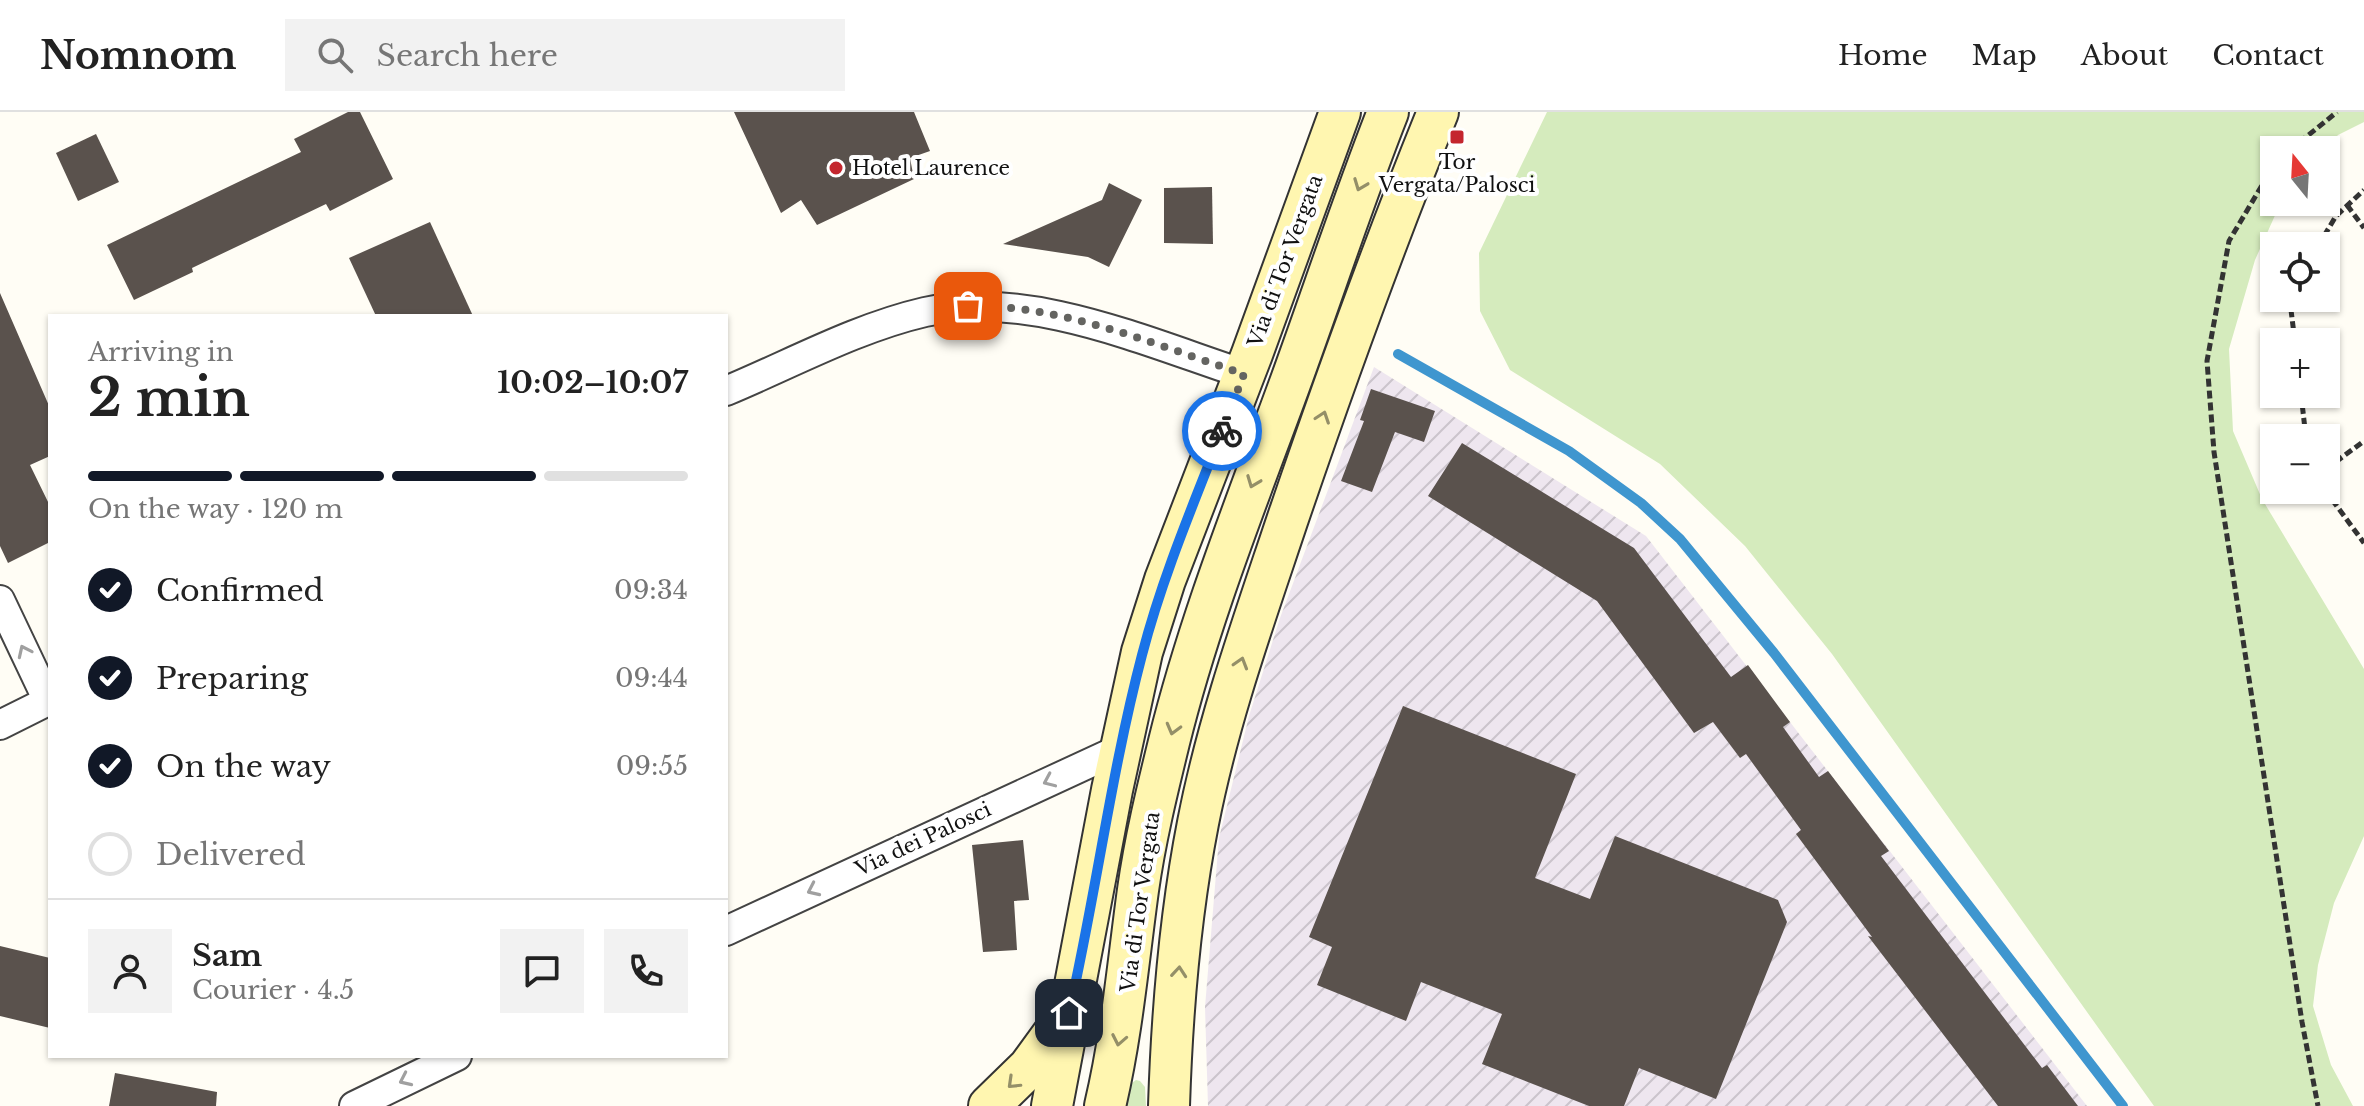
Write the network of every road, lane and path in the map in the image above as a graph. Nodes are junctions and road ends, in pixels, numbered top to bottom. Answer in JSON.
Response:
{"nodes":[{"id":1,"x":1340,"y":112,"type":"edge"},
{"id":2,"x":1388,"y":112,"type":"edge"},
{"id":3,"x":1438,"y":112,"type":"edge"},
{"id":4,"x":2337,"y":112,"type":"edge"},
{"id":5,"x":2307,"y":136,"type":"edge"},
{"id":6,"x":2260,"y":189,"type":"edge"},
{"id":7,"x":2364,"y":190,"type":"edge"},
{"id":8,"x":2347,"y":205,"type":"junction"},
{"id":9,"x":2364,"y":228,"type":"edge"},
{"id":10,"x":2326,"y":232,"type":"edge"},
{"id":11,"x":1244,"y":374,"type":"junction"},
{"id":12,"x":728,"y":390,"type":"edge"},
{"id":13,"x":2364,"y":441,"type":"edge"},
{"id":14,"x":2340,"y":459,"type":"edge"},
{"id":15,"x":2335,"y":504,"type":"edge"},
{"id":16,"x":2364,"y":543,"type":"edge"},
{"id":17,"x":0,"y":600,"type":"edge"},
{"id":18,"x":48,"y":699,"type":"edge"},
{"id":19,"x":48,"y":701,"type":"edge"},
{"id":20,"x":0,"y":725,"type":"edge"},
{"id":21,"x":1120,"y":749,"type":"junction"},
{"id":22,"x":728,"y":930,"type":"edge"},
{"id":23,"x":1069,"y":1013,"type":"junction"},
{"id":24,"x":453,"y":1058,"type":"edge"},
{"id":25,"x":354,"y":1106,"type":"edge"},
{"id":26,"x":989,"y":1106,"type":"edge"},
{"id":27,"x":1052,"y":1106,"type":"edge"},
{"id":28,"x":1105,"y":1106,"type":"edge"},
{"id":29,"x":1169,"y":1106,"type":"edge"},
{"id":30,"x":2318,"y":1106,"type":"edge"}],
"edges":[{"from":1,"to":11,"type":"main road","name":"Via di Tor Vergata"},
{"from":2,"to":28,"type":"main road","name":"Via di Tor Vergata","one_way":true},
{"from":29,"to":3,"type":"main road","one_way":true},
{"from":4,"to":5,"type":"path"},
{"from":6,"to":30,"type":"path"},
{"from":7,"to":8,"type":"path"},
{"from":8,"to":9,"type":"path"},
{"from":8,"to":10,"type":"path"},
{"from":11,"to":12,"type":"street"},
{"from":11,"to":21,"type":"main road","name":"Via di Tor Vergata"},
{"from":13,"to":14,"type":"path"},
{"from":15,"to":16,"type":"path"},
{"from":18,"to":17,"type":"street","one_way":true},
{"from":19,"to":20,"type":"street"},
{"from":21,"to":22,"type":"street","name":"Via dei Palosci","one_way":true},
{"from":21,"to":23,"type":"main road","name":"Via di Tor Vergata"},
{"from":23,"to":26,"type":"main road","one_way":true},
{"from":23,"to":27,"type":"main road","name":"Via di Tor Vergata"},
{"from":24,"to":25,"type":"street","one_way":true}]}
